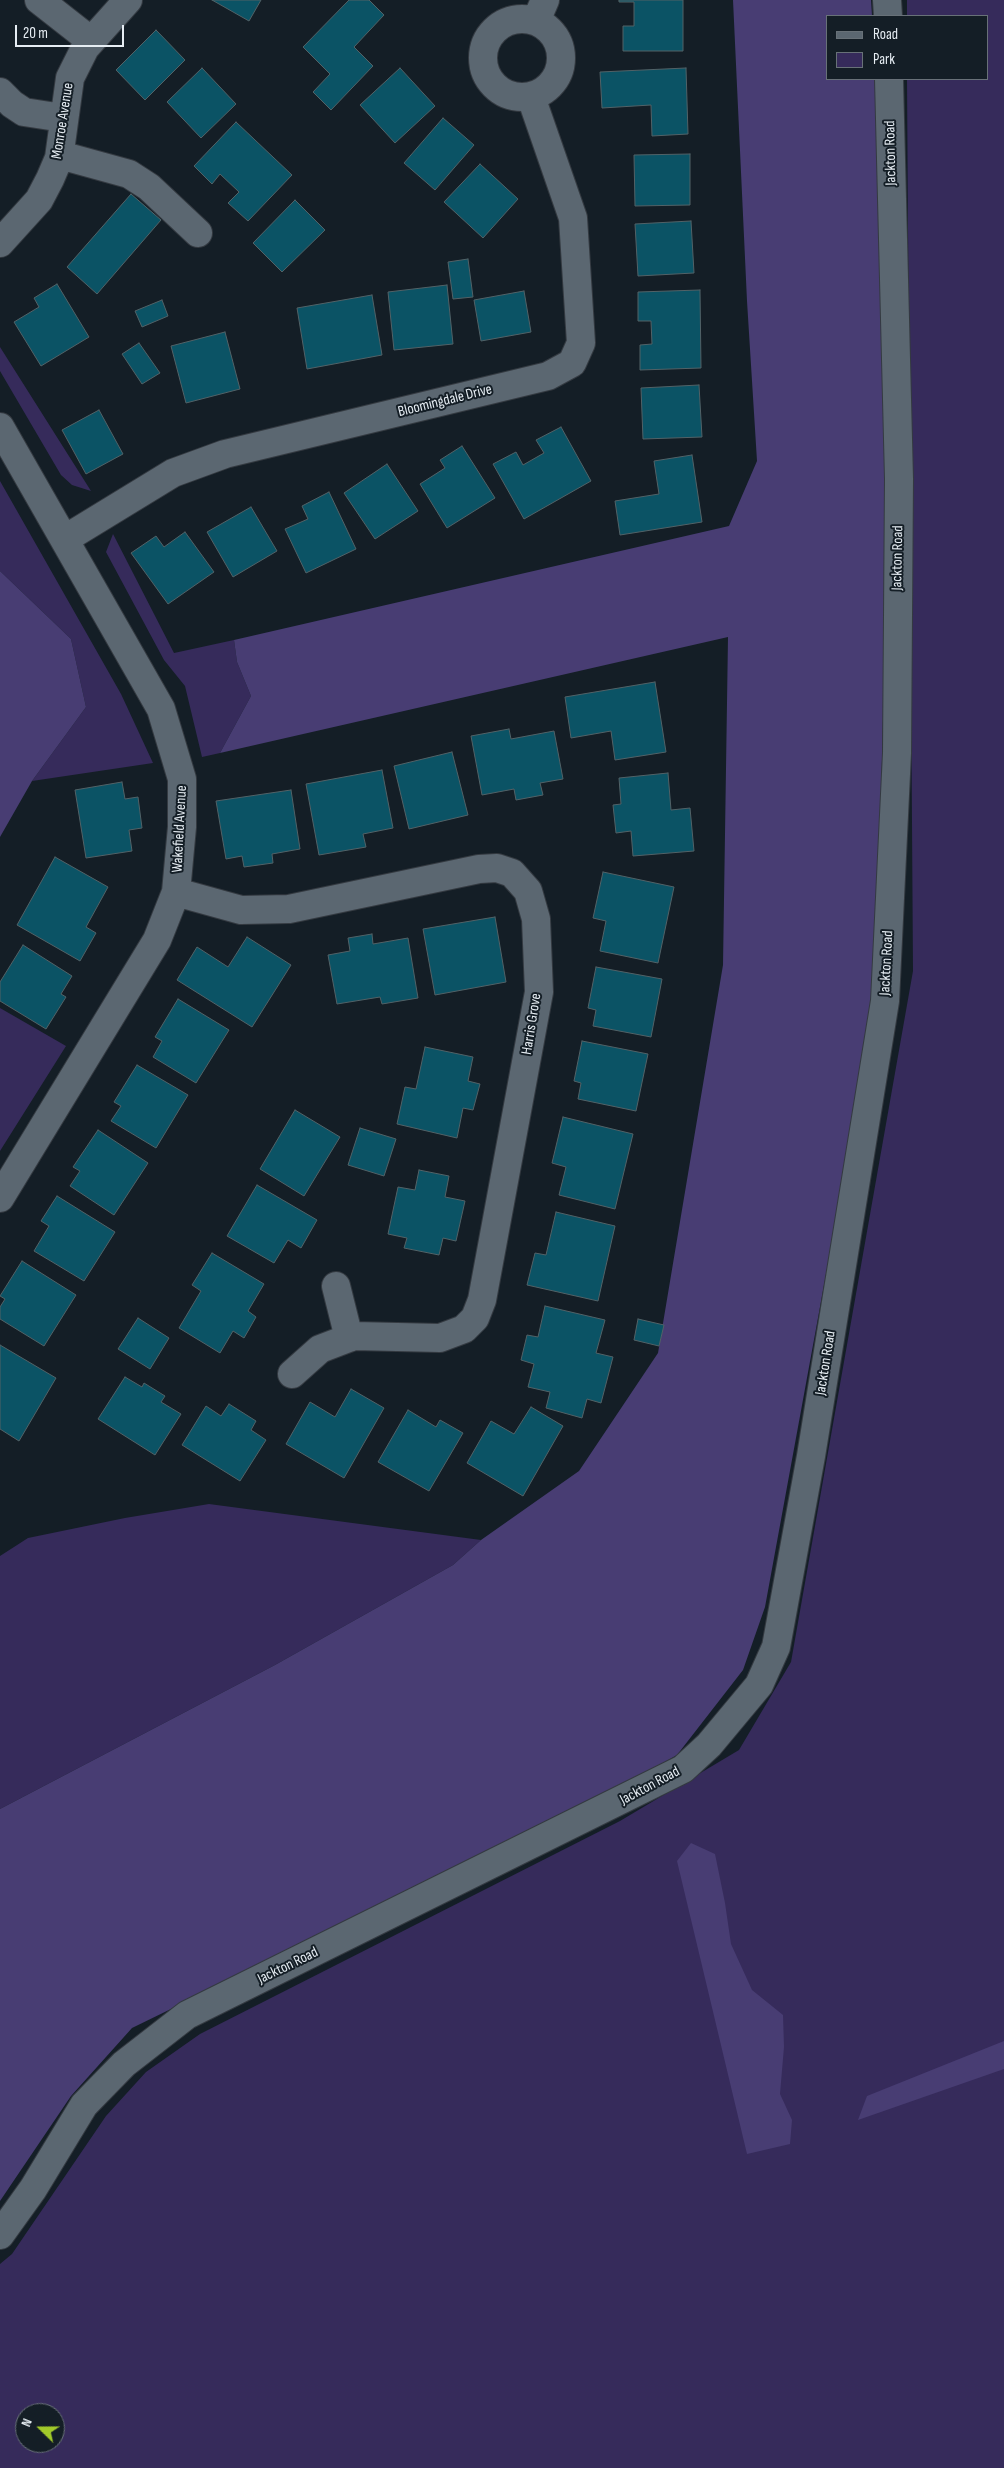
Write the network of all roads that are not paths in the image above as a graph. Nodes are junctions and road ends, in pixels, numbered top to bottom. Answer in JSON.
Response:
{"nodes":[{"id":1,"x":39,"y":0,"type":"edge"},
{"id":2,"x":128,"y":0,"type":"edge"},
{"id":3,"x":887,"y":0,"type":"edge"},
{"id":4,"x":541,"y":10,"type":"edge"},
{"id":5,"x":888,"y":15,"type":"edge"},
{"id":6,"x":90,"y":40,"type":"junction"},
{"id":7,"x":889,"y":80,"type":"edge"},
{"id":8,"x":0,"y":92,"type":"edge"},
{"id":9,"x":531,"y":97,"type":"junction"},
{"id":10,"x":63,"y":118,"type":"junction"},
{"id":11,"x":60,"y":155,"type":"junction"},
{"id":12,"x":198,"y":233,"type":"dead end"},
{"id":13,"x":0,"y":243,"type":"edge"},
{"id":14,"x":0,"y":427,"type":"edge"},
{"id":15,"x":65,"y":539,"type":"junction"},
{"id":16,"x":176,"y":892,"type":"junction"},
{"id":17,"x":0,"y":1198,"type":"edge"},
{"id":18,"x":336,"y":1286,"type":"dead end"},
{"id":19,"x":349,"y":1338,"type":"junction"},
{"id":20,"x":292,"y":1374,"type":"dead end"},
{"id":21,"x":0,"y":2235,"type":"edge"}],
"edges":[{"from":1,"to":6,"type":"street"},
{"from":2,"to":6,"type":"street","name":"Monroe Avenue"},
{"from":3,"to":5,"type":"street"},
{"from":4,"to":9,"type":"street"},
{"from":4,"to":9,"type":"street"},
{"from":6,"to":10,"type":"street","name":"Monroe Avenue"},
{"from":7,"to":21,"type":"street","name":"Jackton Road"},
{"from":8,"to":10,"type":"street"},
{"from":9,"to":15,"type":"street","name":"Bloomingdale Drive"},
{"from":10,"to":11,"type":"street","name":"Monroe Avenue"},
{"from":11,"to":12,"type":"street"},
{"from":11,"to":13,"type":"street","name":"Monroe Avenue"},
{"from":14,"to":15,"type":"street","name":"Wakefield Avenue"},
{"from":15,"to":16,"type":"street","name":"Wakefield Avenue"},
{"from":16,"to":17,"type":"street","name":"Wakefield Avenue"},
{"from":16,"to":19,"type":"street","name":"Harris Grove"},
{"from":18,"to":19,"type":"street"},
{"from":19,"to":20,"type":"street","name":"Harris Grove"}]}
